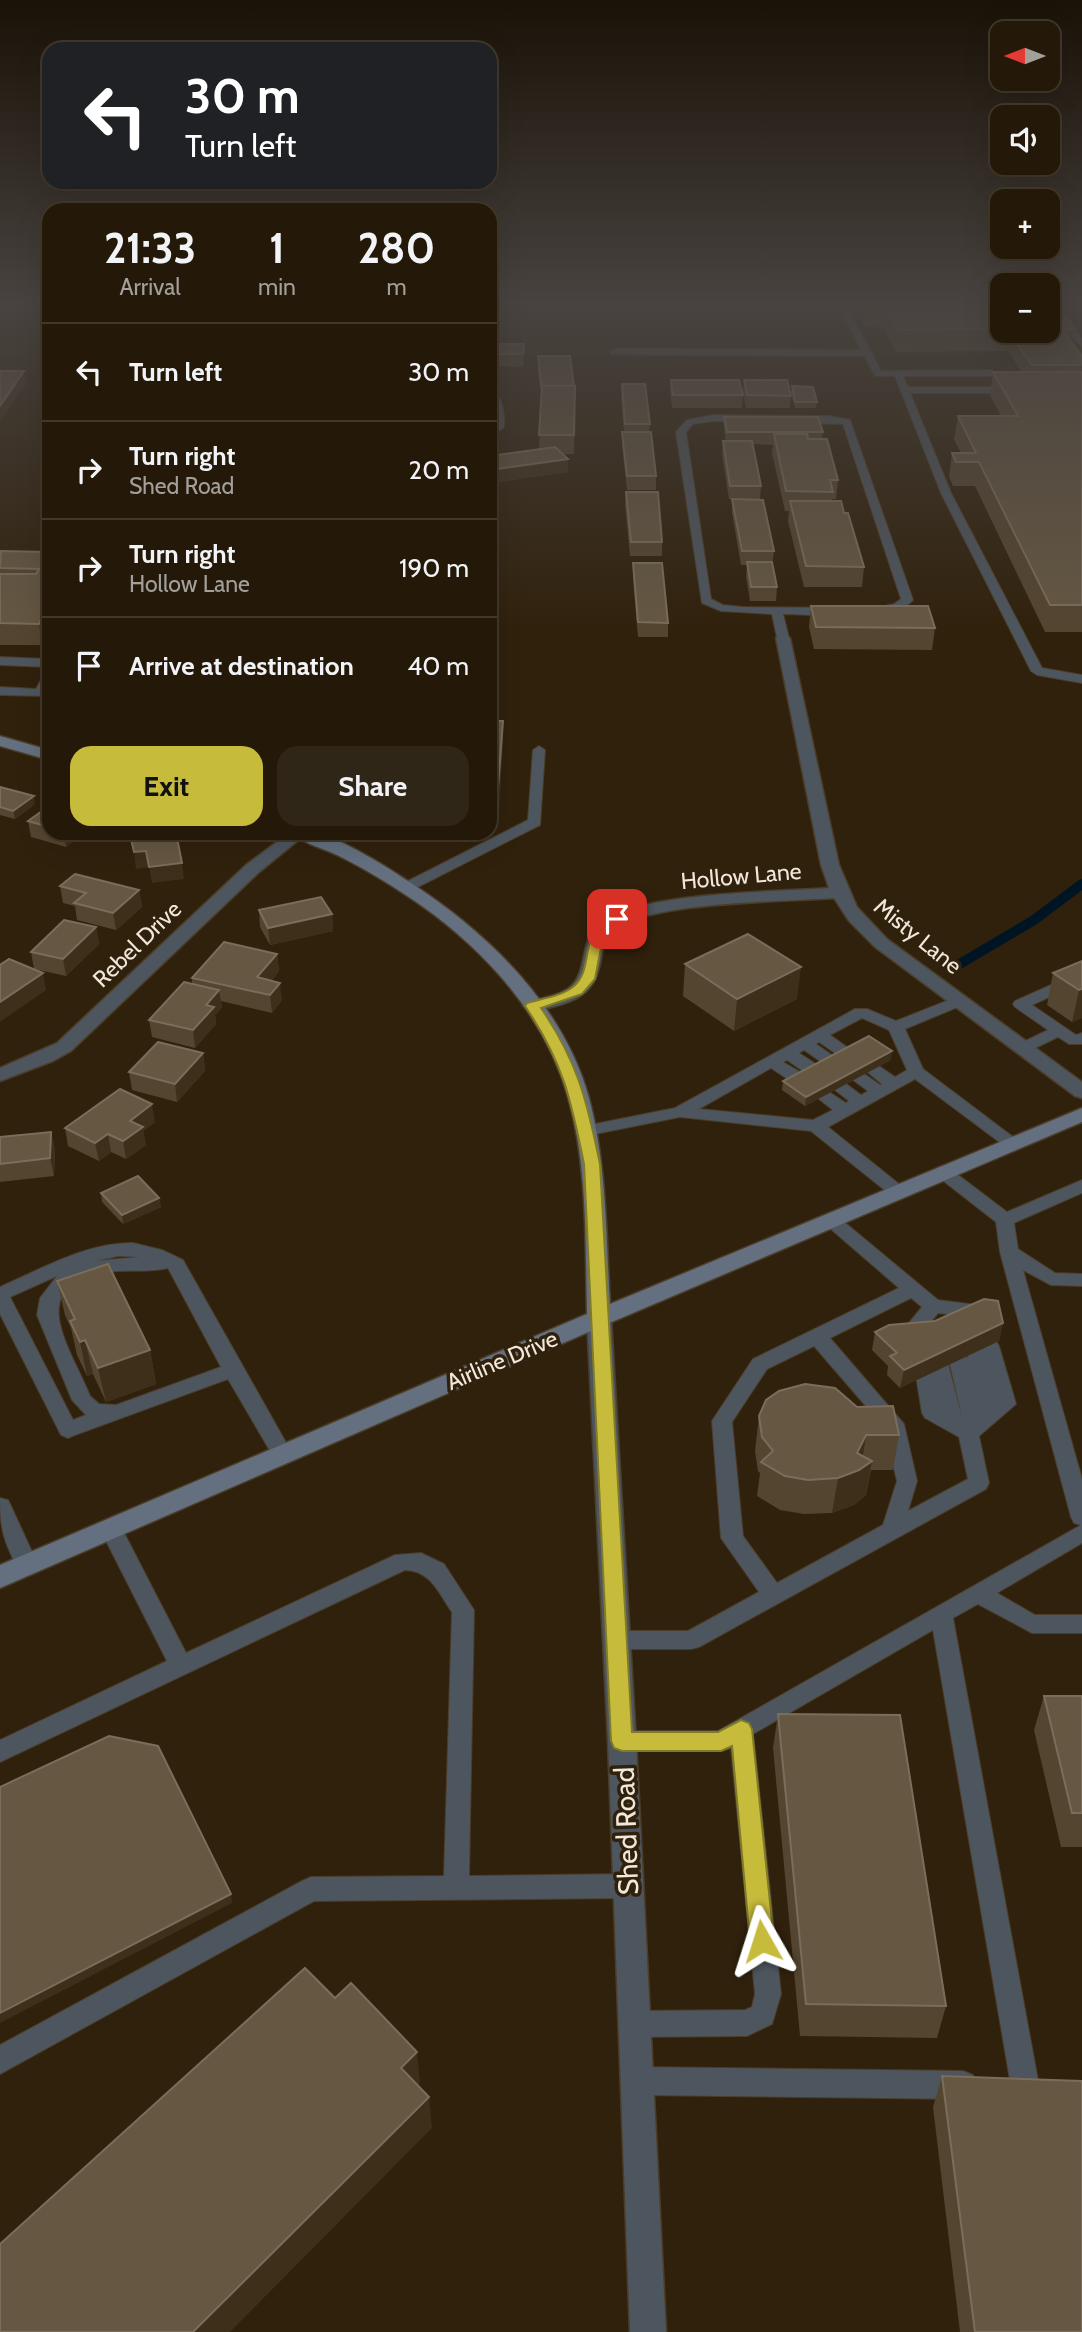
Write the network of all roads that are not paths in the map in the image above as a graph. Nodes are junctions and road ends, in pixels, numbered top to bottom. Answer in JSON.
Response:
{"nodes":[{"id":1,"x":914,"y":414,"type":"edge"},
{"id":2,"x":778,"y":611,"type":"junction"},
{"id":3,"x":783,"y":638,"type":"joint"},
{"id":4,"x":0,"y":661,"type":"edge"},
{"id":5,"x":42,"y":663,"type":"edge"},
{"id":6,"x":1082,"y":679,"type":"edge"},
{"id":7,"x":42,"y":689,"type":"edge"},
{"id":8,"x":0,"y":691,"type":"edge"},
{"id":9,"x":0,"y":741,"type":"edge"},
{"id":10,"x":538,"y":750,"type":"dead end"},
{"id":11,"x":42,"y":753,"type":"edge"},
{"id":12,"x":291,"y":840,"type":"edge"},
{"id":13,"x":319,"y":840,"type":"edge"},
{"id":14,"x":407,"y":887,"type":"junction"},
{"id":15,"x":838,"y":893,"type":"junction"},
{"id":16,"x":1082,"y":976,"type":"edge"},
{"id":17,"x":959,"y":1001,"type":"junction"},
{"id":18,"x":532,"y":1006,"type":"junction"},
{"id":19,"x":896,"y":1027,"type":"junction"},
{"id":20,"x":1059,"y":1031,"type":"junction"},
{"id":21,"x":1082,"y":1038,"type":"edge"},
{"id":22,"x":811,"y":1039,"type":"junction"},
{"id":23,"x":1023,"y":1048,"type":"junction"},
{"id":24,"x":787,"y":1052,"type":"junction"},
{"id":25,"x":841,"y":1059,"type":"edge"},
{"id":26,"x":771,"y":1061,"type":"junction"},
{"id":27,"x":816,"y":1072,"type":"edge"},
{"id":28,"x":916,"y":1072,"type":"junction"},
{"id":29,"x":865,"y":1074,"type":"edge"},
{"id":30,"x":0,"y":1075,"type":"edge"},
{"id":31,"x":801,"y":1080,"type":"edge"},
{"id":32,"x":839,"y":1087,"type":"edge"},
{"id":33,"x":887,"y":1088,"type":"junction"},
{"id":34,"x":1082,"y":1092,"type":"edge"},
{"id":35,"x":823,"y":1096,"type":"edge"},
{"id":36,"x":861,"y":1102,"type":"junction"},
{"id":37,"x":846,"y":1110,"type":"junction"},
{"id":38,"x":680,"y":1112,"type":"junction"},
{"id":39,"x":1082,"y":1114,"type":"edge"},
{"id":40,"x":816,"y":1126,"type":"junction"},
{"id":41,"x":585,"y":1131,"type":"junction"},
{"id":42,"x":1012,"y":1143,"type":"junction"},
{"id":43,"x":943,"y":1172,"type":"junction"},
{"id":44,"x":1082,"y":1186,"type":"edge"},
{"id":45,"x":898,"y":1192,"type":"junction"},
{"id":46,"x":831,"y":1220,"type":"junction"},
{"id":47,"x":1005,"y":1220,"type":"junction"},
{"id":48,"x":1009,"y":1252,"type":"junction"},
{"id":49,"x":176,"y":1264,"type":"junction"},
{"id":50,"x":1082,"y":1280,"type":"edge"},
{"id":51,"x":914,"y":1289,"type":"junction"},
{"id":52,"x":0,"y":1295,"type":"edge"},
{"id":53,"x":598,"y":1318,"type":"junction"},
{"id":54,"x":817,"y":1336,"type":"junction"},
{"id":55,"x":924,"y":1340,"type":"edge"},
{"id":56,"x":958,"y":1361,"type":"junction"},
{"id":57,"x":233,"y":1370,"type":"junction"},
{"id":58,"x":122,"y":1410,"type":"junction"},
{"id":59,"x":965,"y":1428,"type":"junction"},
{"id":60,"x":283,"y":1455,"type":"junction"},
{"id":61,"x":0,"y":1506,"type":"edge"},
{"id":62,"x":1082,"y":1517,"type":"edge"},
{"id":63,"x":111,"y":1529,"type":"junction"},
{"id":64,"x":892,"y":1530,"type":"junction"},
{"id":65,"x":1082,"y":1532,"type":"edge"},
{"id":66,"x":27,"y":1565,"type":"junction"},
{"id":67,"x":0,"y":1577,"type":"edge"},
{"id":68,"x":978,"y":1592,"type":"junction"},
{"id":69,"x":773,"y":1595,"type":"junction"},
{"id":70,"x":941,"y":1614,"type":"junction"},
{"id":71,"x":1082,"y":1624,"type":"edge"},
{"id":72,"x":617,"y":1640,"type":"junction"},
{"id":73,"x":181,"y":1665,"type":"junction"},
{"id":74,"x":741,"y":1729,"type":"junction"},
{"id":75,"x":622,"y":1741,"type":"junction"},
{"id":76,"x":0,"y":1751,"type":"edge"},
{"id":77,"x":628,"y":1886,"type":"junction"},
{"id":78,"x":456,"y":1888,"type":"junction"},
{"id":79,"x":634,"y":2024,"type":"junction"},
{"id":80,"x":0,"y":2060,"type":"edge"},
{"id":81,"x":636,"y":2081,"type":"junction"},
{"id":82,"x":648,"y":2332,"type":"edge"}],
"edges":[{"from":1,"to":6,"type":"lane"},
{"from":2,"to":2,"type":"lane"},
{"from":2,"to":3,"type":"lane"},
{"from":3,"to":15,"type":"street","name":"Misty Lane"},
{"from":4,"to":5,"type":"lane"},
{"from":7,"to":8,"type":"lane"},
{"from":9,"to":11,"type":"main road"},
{"from":10,"to":14,"type":"lane"},
{"from":12,"to":30,"type":"street","name":"Rebel Drive"},
{"from":13,"to":14,"type":"main road","name":"Shed Road"},
{"from":14,"to":18,"type":"main road","name":"Shed Road"},
{"from":15,"to":17,"type":"street","name":"Misty Lane"},
{"from":15,"to":18,"type":"street","name":"Hollow Lane"},
{"from":16,"to":20,"type":"lane"},
{"from":17,"to":19,"type":"lane"},
{"from":17,"to":23,"type":"street","name":"Misty Lane"},
{"from":18,"to":41,"type":"main road","name":"Shed Road"},
{"from":19,"to":22,"type":"lane"},
{"from":19,"to":28,"type":"lane"},
{"from":20,"to":21,"type":"lane"},
{"from":20,"to":23,"type":"lane"},
{"from":22,"to":24,"type":"lane"},
{"from":22,"to":25,"type":"lane"},
{"from":23,"to":34,"type":"street","name":"Misty Lane"},
{"from":24,"to":26,"type":"lane"},
{"from":24,"to":27,"type":"lane"},
{"from":26,"to":31,"type":"lane"},
{"from":26,"to":38,"type":"lane"},
{"from":28,"to":33,"type":"lane"},
{"from":28,"to":42,"type":"lane"},
{"from":29,"to":33,"type":"lane"},
{"from":32,"to":36,"type":"lane"},
{"from":33,"to":36,"type":"lane"},
{"from":35,"to":37,"type":"lane"},
{"from":36,"to":37,"type":"lane"},
{"from":37,"to":40,"type":"lane"},
{"from":38,"to":40,"type":"lane"},
{"from":38,"to":41,"type":"lane"},
{"from":39,"to":42,"type":"main road","name":"Airline Drive"},
{"from":40,"to":45,"type":"lane"},
{"from":41,"to":53,"type":"main road","name":"Shed Road"},
{"from":42,"to":43,"type":"main road","name":"Airline Drive"},
{"from":43,"to":45,"type":"main road","name":"Airline Drive"},
{"from":43,"to":47,"type":"lane"},
{"from":44,"to":47,"type":"lane"},
{"from":45,"to":46,"type":"main road","name":"Airline Drive"},
{"from":46,"to":51,"type":"lane"},
{"from":46,"to":53,"type":"main road","name":"Airline Drive"},
{"from":47,"to":48,"type":"lane"},
{"from":48,"to":50,"type":"lane"},
{"from":48,"to":62,"type":"lane"},
{"from":49,"to":52,"type":"lane"},
{"from":49,"to":57,"type":"lane"},
{"from":49,"to":58,"type":"lane"},
{"from":51,"to":54,"type":"lane"},
{"from":51,"to":55,"type":"lane"},
{"from":52,"to":58,"type":"lane"},
{"from":53,"to":60,"type":"main road","name":"Airline Drive"},
{"from":53,"to":72,"type":"street","name":"Shed Road"},
{"from":54,"to":64,"type":"lane"},
{"from":54,"to":69,"type":"lane"},
{"from":56,"to":59,"type":"lane"},
{"from":56,"to":59,"type":"lane"},
{"from":56,"to":59,"type":"lane"},
{"from":57,"to":58,"type":"lane"},
{"from":57,"to":60,"type":"lane"},
{"from":59,"to":64,"type":"lane"},
{"from":60,"to":63,"type":"main road","name":"Airline Drive"},
{"from":61,"to":66,"type":"lane"},
{"from":63,"to":66,"type":"main road","name":"Airline Drive"},
{"from":63,"to":73,"type":"lane"},
{"from":64,"to":69,"type":"lane"},
{"from":65,"to":68,"type":"lane"},
{"from":66,"to":67,"type":"main road","name":"Airline Drive"},
{"from":68,"to":70,"type":"lane"},
{"from":68,"to":71,"type":"lane"},
{"from":69,"to":72,"type":"lane"},
{"from":70,"to":74,"type":"lane"},
{"from":70,"to":81,"type":"lane"},
{"from":72,"to":75,"type":"street","name":"Shed Road"},
{"from":73,"to":76,"type":"lane"},
{"from":73,"to":78,"type":"lane"},
{"from":74,"to":75,"type":"lane"},
{"from":74,"to":79,"type":"lane"},
{"from":75,"to":77,"type":"street","name":"Shed Road"},
{"from":77,"to":78,"type":"lane"},
{"from":77,"to":79,"type":"street","name":"Shed Road"},
{"from":78,"to":80,"type":"lane"},
{"from":79,"to":81,"type":"street","name":"Shed Road"},
{"from":81,"to":82,"type":"street","name":"Shed Road"}]}
